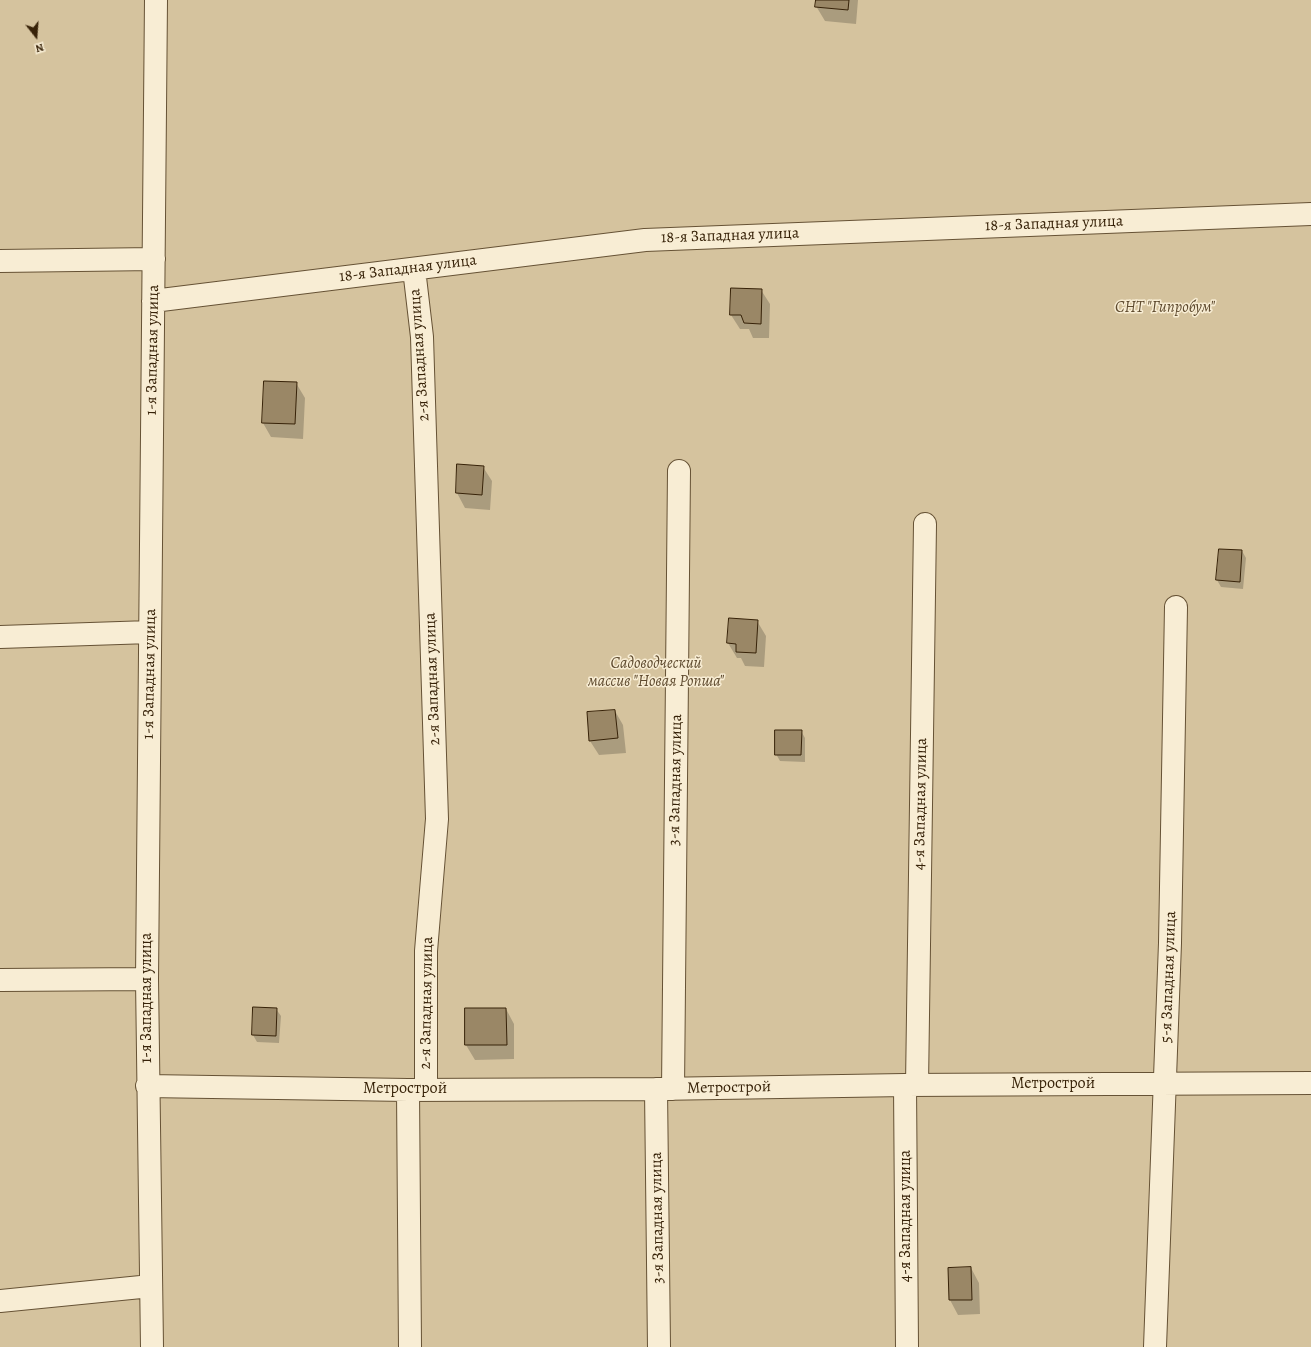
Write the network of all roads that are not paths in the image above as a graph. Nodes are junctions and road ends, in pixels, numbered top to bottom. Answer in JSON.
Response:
{"nodes":[{"id":1,"x":156,"y":0,"type":"edge"},
{"id":2,"x":1311,"y":214,"type":"edge"},
{"id":3,"x":154,"y":259,"type":"junction"},
{"id":4,"x":0,"y":261,"type":"edge"},
{"id":5,"x":414,"y":269,"type":"junction"},
{"id":6,"x":153,"y":301,"type":"junction"},
{"id":7,"x":679,"y":470,"type":"dead end"},
{"id":8,"x":924,"y":524,"type":"dead end"},
{"id":9,"x":1176,"y":607,"type":"dead end"},
{"id":10,"x":150,"y":632,"type":"junction"},
{"id":11,"x":0,"y":637,"type":"edge"},
{"id":12,"x":147,"y":979,"type":"junction"},
{"id":13,"x":0,"y":980,"type":"edge"},
{"id":14,"x":1311,"y":1083,"type":"edge"},
{"id":15,"x":1165,"y":1084,"type":"junction"},
{"id":16,"x":911,"y":1085,"type":"junction"},
{"id":17,"x":147,"y":1086,"type":"junction"},
{"id":18,"x":664,"y":1089,"type":"junction"},
{"id":19,"x":417,"y":1090,"type":"junction"},
{"id":20,"x":151,"y":1286,"type":"junction"},
{"id":21,"x":0,"y":1301,"type":"edge"},
{"id":22,"x":152,"y":1347,"type":"edge"},
{"id":23,"x":410,"y":1347,"type":"edge"},
{"id":24,"x":659,"y":1347,"type":"edge"},
{"id":25,"x":907,"y":1347,"type":"edge"},
{"id":26,"x":1155,"y":1347,"type":"edge"}],
"edges":[{"from":1,"to":3,"type":"street","name":"1-я Западная улица"},
{"from":2,"to":5,"type":"street","name":"18-я Западная улица"},
{"from":3,"to":4,"type":"street"},
{"from":3,"to":6,"type":"street","name":"1-я Западная улица"},
{"from":5,"to":6,"type":"street","name":"18-я Западная улица"},
{"from":5,"to":19,"type":"street","name":"2-я Западная улица"},
{"from":6,"to":10,"type":"street","name":"1-я Западная улица"},
{"from":7,"to":18,"type":"street","name":"3-я Западная улица"},
{"from":8,"to":16,"type":"street","name":"4-я Западная улица"},
{"from":9,"to":15,"type":"street","name":"5-я Западная улица"},
{"from":10,"to":11,"type":"street"},
{"from":10,"to":12,"type":"street","name":"1-я Западная улица"},
{"from":12,"to":13,"type":"street"},
{"from":12,"to":17,"type":"street","name":"1-я Западная улица"},
{"from":14,"to":15,"type":"street","name":"Метрострой"},
{"from":15,"to":16,"type":"street","name":"Метрострой"},
{"from":15,"to":26,"type":"street","name":"5-я Западная улица"},
{"from":16,"to":18,"type":"street","name":"Метрострой"},
{"from":16,"to":25,"type":"street","name":"4-я Западная улица"},
{"from":17,"to":19,"type":"street","name":"Метрострой"},
{"from":17,"to":20,"type":"street","name":"1-я Западная улица"},
{"from":18,"to":19,"type":"street","name":"Метрострой"},
{"from":18,"to":24,"type":"street","name":"3-я Западная улица"},
{"from":19,"to":23,"type":"street","name":"2-я Западная улица"},
{"from":20,"to":21,"type":"street"},
{"from":20,"to":22,"type":"street","name":"1-я Западная улица"}]}
